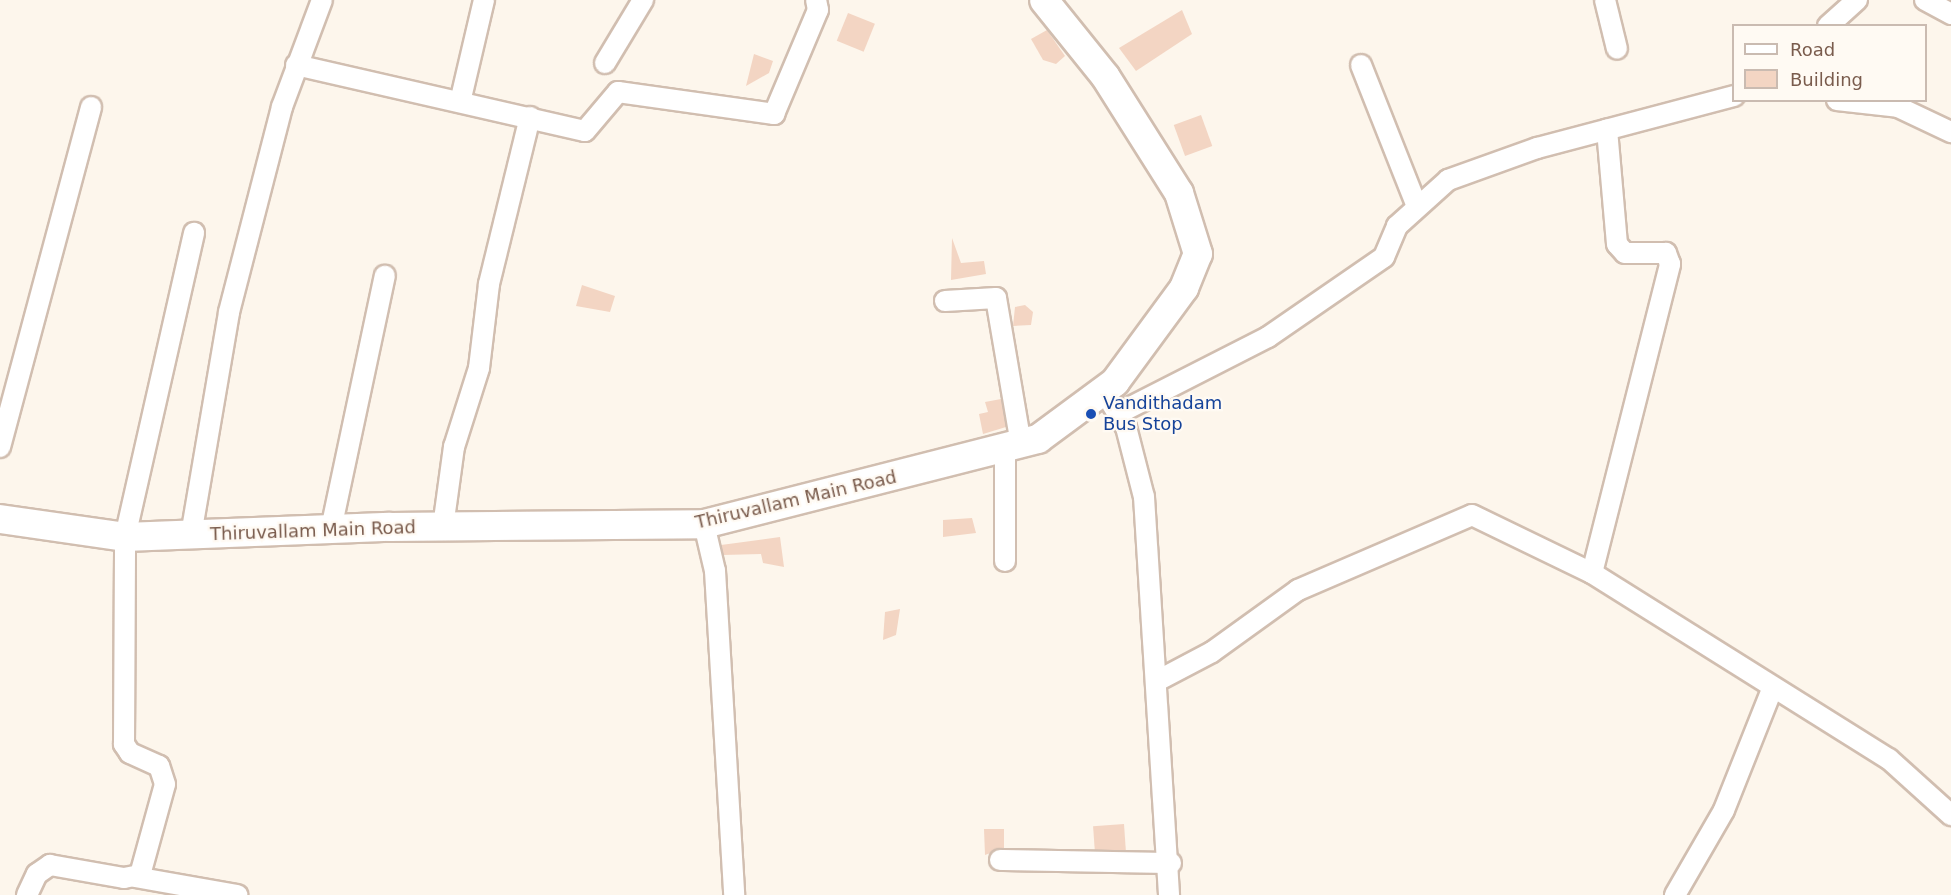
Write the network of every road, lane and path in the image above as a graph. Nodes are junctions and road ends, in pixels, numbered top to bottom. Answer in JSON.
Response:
{"nodes":[{"id":1,"x":322,"y":0,"type":"edge"},
{"id":2,"x":484,"y":0,"type":"edge"},
{"id":3,"x":643,"y":0,"type":"edge"},
{"id":4,"x":816,"y":0,"type":"edge"},
{"id":5,"x":1044,"y":0,"type":"edge"},
{"id":6,"x":1605,"y":0,"type":"edge"},
{"id":7,"x":1857,"y":0,"type":"edge"},
{"id":8,"x":1925,"y":0,"type":"edge"},
{"id":9,"x":1951,"y":14,"type":"edge"},
{"id":10,"x":1829,"y":24,"type":"edge"},
{"id":11,"x":1617,"y":49,"type":"dead end"},
{"id":12,"x":605,"y":63,"type":"dead end"},
{"id":13,"x":296,"y":65,"type":"junction"},
{"id":14,"x":1361,"y":65,"type":"dead end"},
{"id":15,"x":1732,"y":97,"type":"edge"},
{"id":16,"x":461,"y":98,"type":"junction"},
{"id":17,"x":1854,"y":102,"type":"edge"},
{"id":18,"x":91,"y":106,"type":"dead end"},
{"id":19,"x":530,"y":117,"type":"junction"},
{"id":20,"x":1607,"y":129,"type":"junction"},
{"id":21,"x":1951,"y":132,"type":"edge"},
{"id":22,"x":1416,"y":204,"type":"junction"},
{"id":23,"x":194,"y":233,"type":"dead end"},
{"id":24,"x":385,"y":276,"type":"dead end"},
{"id":25,"x":945,"y":302,"type":"dead end"},
{"id":26,"x":1111,"y":403,"type":"junction"},
{"id":27,"x":0,"y":447,"type":"edge"},
{"id":28,"x":1013,"y":447,"type":"junction"},
{"id":29,"x":0,"y":519,"type":"edge"},
{"id":30,"x":704,"y":525,"type":"junction"},
{"id":31,"x":443,"y":527,"type":"junction"},
{"id":32,"x":331,"y":529,"type":"junction"},
{"id":33,"x":191,"y":535,"type":"junction"},
{"id":34,"x":125,"y":537,"type":"junction"},
{"id":35,"x":1005,"y":561,"type":"dead end"},
{"id":36,"x":1592,"y":573,"type":"junction"},
{"id":37,"x":1157,"y":681,"type":"junction"},
{"id":38,"x":1773,"y":687,"type":"junction"},
{"id":39,"x":1951,"y":815,"type":"edge"},
{"id":40,"x":1000,"y":860,"type":"dead end"},
{"id":41,"x":1171,"y":863,"type":"junction"},
{"id":42,"x":135,"y":877,"type":"junction"},
{"id":43,"x":27,"y":895,"type":"edge"},
{"id":44,"x":237,"y":895,"type":"edge"},
{"id":45,"x":734,"y":895,"type":"edge"},
{"id":46,"x":1169,"y":895,"type":"edge"},
{"id":47,"x":1675,"y":895,"type":"edge"}],
"edges":[{"from":1,"to":13,"type":"street"},
{"from":2,"to":16,"type":"street"},
{"from":3,"to":12,"type":"street"},
{"from":4,"to":19,"type":"street"},
{"from":5,"to":26,"type":"main road","name":"Thiruvallam Main Road"},
{"from":6,"to":11,"type":"street"},
{"from":7,"to":10,"type":"street"},
{"from":8,"to":9,"type":"street"},
{"from":13,"to":16,"type":"street"},
{"from":13,"to":33,"type":"street"},
{"from":14,"to":22,"type":"street"},
{"from":15,"to":20,"type":"street"},
{"from":16,"to":19,"type":"street"},
{"from":17,"to":21,"type":"street"},
{"from":18,"to":27,"type":"street"},
{"from":19,"to":31,"type":"street"},
{"from":20,"to":22,"type":"street"},
{"from":20,"to":36,"type":"street"},
{"from":22,"to":26,"type":"street"},
{"from":23,"to":34,"type":"street"},
{"from":24,"to":32,"type":"street"},
{"from":25,"to":28,"type":"street"},
{"from":26,"to":28,"type":"main road","name":"Thiruvallam Main Road"},
{"from":26,"to":37,"type":"street"},
{"from":28,"to":30,"type":"main road","name":"Thiruvallam Main Road"},
{"from":28,"to":35,"type":"street"},
{"from":29,"to":34,"type":"main road","name":"Thiruvallam Main Road"},
{"from":30,"to":31,"type":"main road","name":"Thiruvallam Main Road"},
{"from":30,"to":45,"type":"street"},
{"from":31,"to":32,"type":"main road","name":"Thiruvallam Main Road"},
{"from":32,"to":33,"type":"main road","name":"Thiruvallam Main Road"},
{"from":33,"to":34,"type":"main road","name":"Thiruvallam Main Road"},
{"from":34,"to":42,"type":"street"},
{"from":36,"to":37,"type":"street"},
{"from":36,"to":38,"type":"street"},
{"from":37,"to":41,"type":"street"},
{"from":38,"to":39,"type":"street"},
{"from":38,"to":47,"type":"street"},
{"from":40,"to":41,"type":"street"},
{"from":41,"to":46,"type":"street"},
{"from":42,"to":43,"type":"street"},
{"from":42,"to":44,"type":"street"}]}
